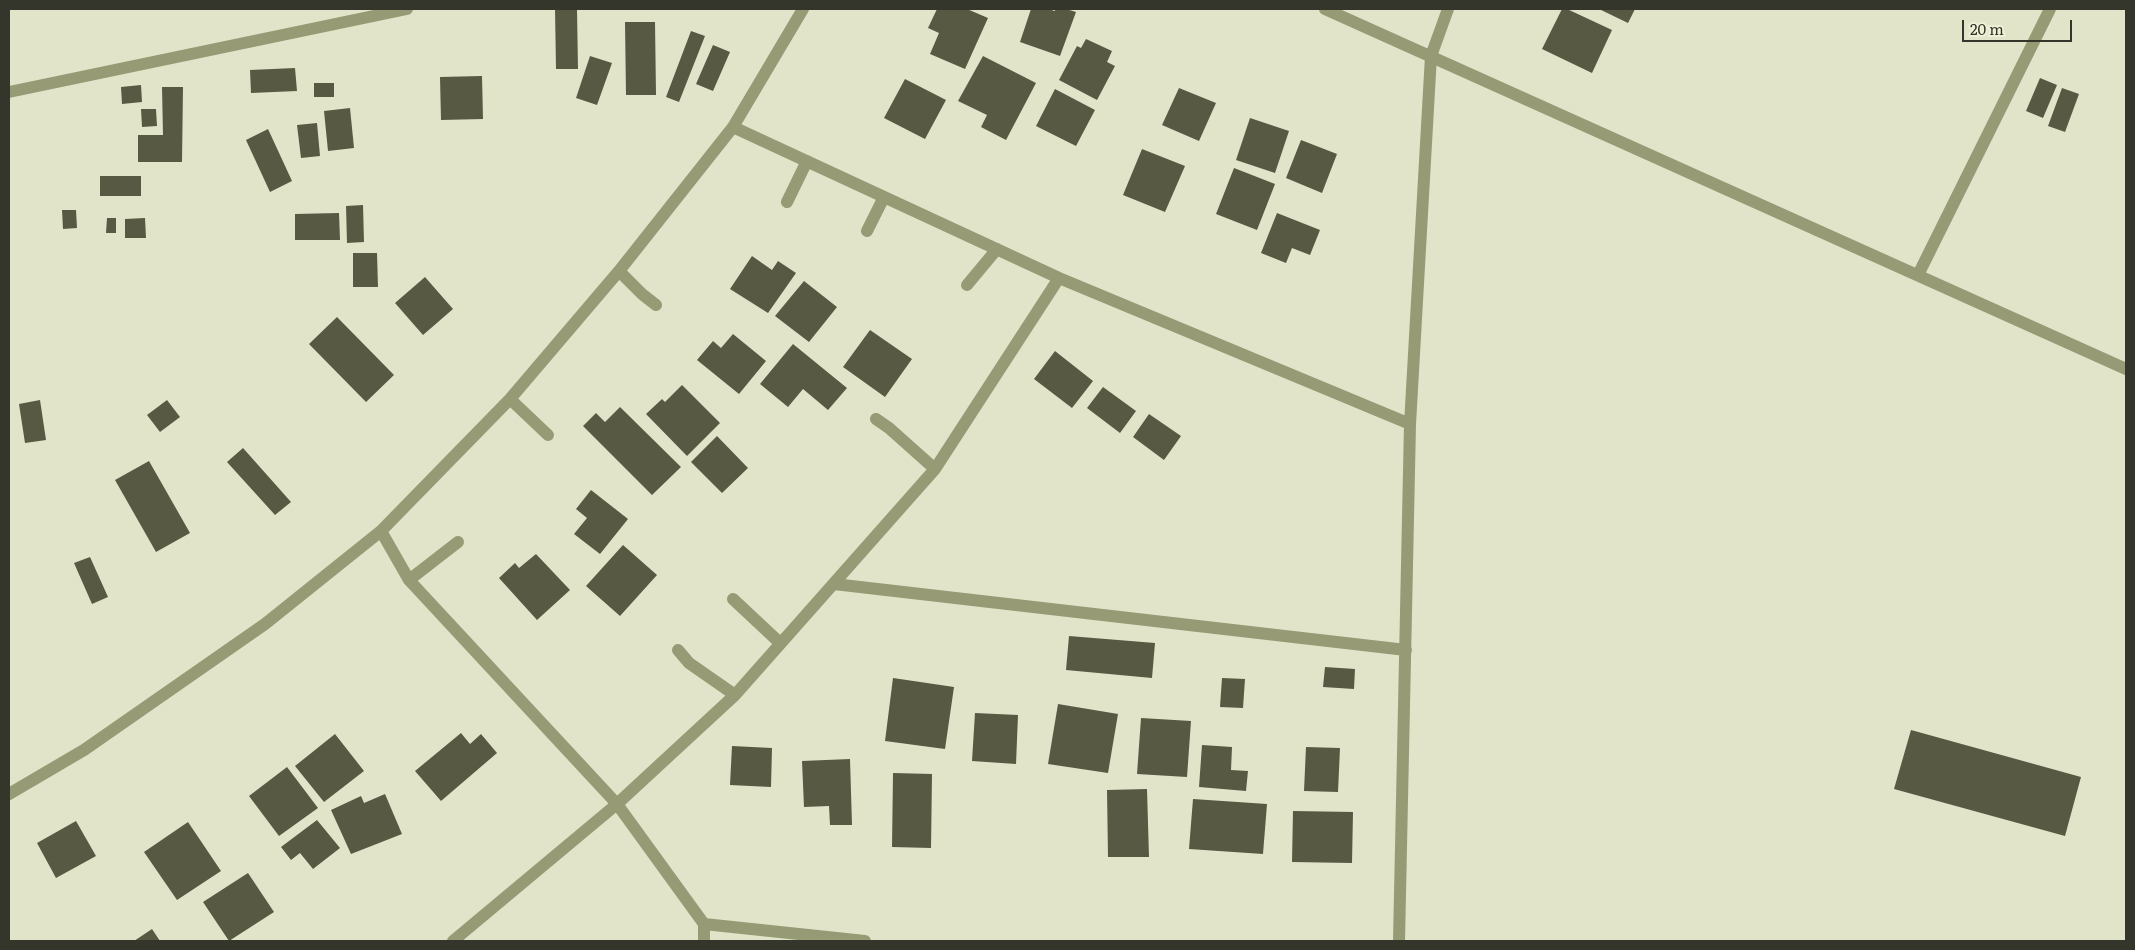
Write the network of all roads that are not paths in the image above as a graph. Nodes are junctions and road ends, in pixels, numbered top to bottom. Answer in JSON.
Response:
{"nodes":[{"id":1,"x":407,"y":9,"type":"edge"},
{"id":2,"x":802,"y":9,"type":"edge"},
{"id":3,"x":1325,"y":9,"type":"edge"},
{"id":4,"x":1448,"y":9,"type":"edge"},
{"id":5,"x":2050,"y":9,"type":"edge"},
{"id":6,"x":1431,"y":56,"type":"junction"},
{"id":7,"x":9,"y":92,"type":"edge"},
{"id":8,"x":733,"y":127,"type":"junction"},
{"id":9,"x":807,"y":162,"type":"junction"},
{"id":10,"x":884,"y":196,"type":"junction"},
{"id":11,"x":787,"y":202,"type":"dead end"},
{"id":12,"x":867,"y":231,"type":"dead end"},
{"id":13,"x":997,"y":249,"type":"junction"},
{"id":14,"x":619,"y":271,"type":"junction"},
{"id":15,"x":1918,"y":275,"type":"junction"},
{"id":16,"x":1059,"y":278,"type":"junction"},
{"id":17,"x":966,"y":286,"type":"dead end"},
{"id":18,"x":656,"y":305,"type":"dead end"},
{"id":19,"x":2126,"y":369,"type":"edge"},
{"id":20,"x":510,"y":399,"type":"junction"},
{"id":21,"x":876,"y":419,"type":"dead end"},
{"id":22,"x":1410,"y":424,"type":"junction"},
{"id":23,"x":548,"y":435,"type":"dead end"},
{"id":24,"x":935,"y":469,"type":"junction"},
{"id":25,"x":380,"y":531,"type":"junction"},
{"id":26,"x":458,"y":542,"type":"dead end"},
{"id":27,"x":409,"y":580,"type":"junction"},
{"id":28,"x":834,"y":584,"type":"junction"},
{"id":29,"x":733,"y":599,"type":"dead end"},
{"id":30,"x":780,"y":642,"type":"junction"},
{"id":31,"x":678,"y":650,"type":"dead end"},
{"id":32,"x":1406,"y":650,"type":"junction"},
{"id":33,"x":735,"y":695,"type":"junction"},
{"id":34,"x":9,"y":794,"type":"edge"},
{"id":35,"x":617,"y":804,"type":"junction"},
{"id":36,"x":704,"y":924,"type":"junction"},
{"id":37,"x":453,"y":941,"type":"edge"},
{"id":38,"x":704,"y":941,"type":"edge"},
{"id":39,"x":865,"y":941,"type":"edge"},
{"id":40,"x":1399,"y":941,"type":"edge"}],
"edges":[{"from":1,"to":7,"type":"street"},
{"from":2,"to":8,"type":"street"},
{"from":3,"to":6,"type":"street"},
{"from":4,"to":6,"type":"street"},
{"from":5,"to":15,"type":"street"},
{"from":6,"to":15,"type":"street"},
{"from":6,"to":22,"type":"street"},
{"from":8,"to":9,"type":"street"},
{"from":8,"to":14,"type":"street"},
{"from":9,"to":10,"type":"street"},
{"from":9,"to":11,"type":"street"},
{"from":10,"to":12,"type":"street"},
{"from":10,"to":13,"type":"street"},
{"from":13,"to":16,"type":"street"},
{"from":13,"to":17,"type":"street"},
{"from":14,"to":18,"type":"street"},
{"from":14,"to":20,"type":"street"},
{"from":15,"to":19,"type":"street"},
{"from":16,"to":22,"type":"street"},
{"from":16,"to":24,"type":"street"},
{"from":20,"to":23,"type":"street"},
{"from":20,"to":25,"type":"street"},
{"from":21,"to":24,"type":"street"},
{"from":22,"to":32,"type":"street"},
{"from":24,"to":28,"type":"street"},
{"from":25,"to":27,"type":"street"},
{"from":25,"to":34,"type":"street"},
{"from":26,"to":27,"type":"street"},
{"from":27,"to":35,"type":"street"},
{"from":28,"to":30,"type":"street"},
{"from":28,"to":32,"type":"street"},
{"from":29,"to":30,"type":"street"},
{"from":30,"to":33,"type":"street"},
{"from":31,"to":33,"type":"street"},
{"from":32,"to":40,"type":"street"},
{"from":33,"to":35,"type":"street"},
{"from":35,"to":36,"type":"street"},
{"from":35,"to":37,"type":"street"},
{"from":36,"to":38,"type":"street"},
{"from":36,"to":39,"type":"street"}]}
